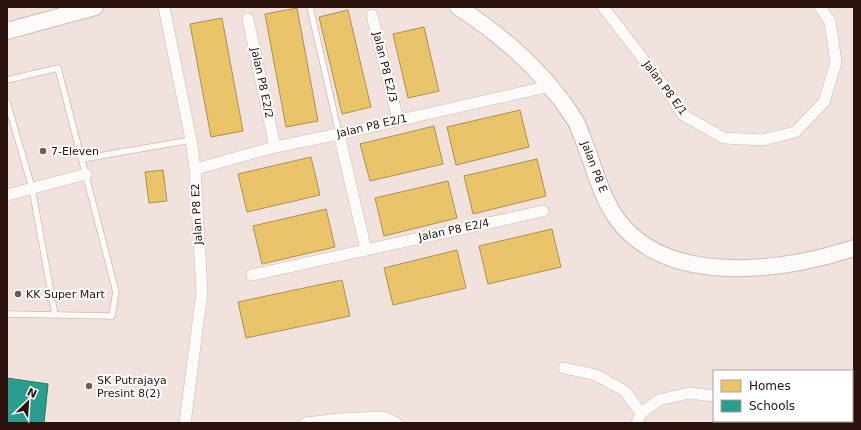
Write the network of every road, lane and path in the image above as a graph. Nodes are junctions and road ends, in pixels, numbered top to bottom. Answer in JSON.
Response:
{"nodes":[{"id":1,"x":95,"y":7,"type":"edge"},
{"id":2,"x":164,"y":7,"type":"edge"},
{"id":3,"x":310,"y":7,"type":"edge"},
{"id":4,"x":458,"y":7,"type":"edge"},
{"id":5,"x":603,"y":7,"type":"edge"},
{"id":6,"x":820,"y":7,"type":"edge"},
{"id":7,"x":372,"y":14,"type":"dead end"},
{"id":8,"x":248,"y":19,"type":"dead end"},
{"id":9,"x":7,"y":31,"type":"edge"},
{"id":10,"x":7,"y":80,"type":"edge"},
{"id":11,"x":550,"y":86,"type":"junction"},
{"id":12,"x":7,"y":102,"type":"edge"},
{"id":13,"x":398,"y":120,"type":"junction"},
{"id":14,"x":339,"y":134,"type":"junction"},
{"id":15,"x":191,"y":140,"type":"junction"},
{"id":16,"x":275,"y":147,"type":"junction"},
{"id":17,"x":82,"y":159,"type":"junction"},
{"id":18,"x":195,"y":169,"type":"junction"},
{"id":19,"x":86,"y":174,"type":"junction"},
{"id":20,"x":32,"y":188,"type":"junction"},
{"id":21,"x":7,"y":195,"type":"edge"},
{"id":22,"x":543,"y":211,"type":"dead end"},
{"id":23,"x":854,"y":248,"type":"edge"},
{"id":24,"x":366,"y":250,"type":"junction"},
{"id":25,"x":252,"y":275,"type":"dead end"},
{"id":26,"x":7,"y":314,"type":"edge"},
{"id":27,"x":55,"y":315,"type":"junction"},
{"id":28,"x":564,"y":368,"type":"dead end"},
{"id":29,"x":713,"y":396,"type":"edge"},
{"id":30,"x":639,"y":418,"type":"edge"},
{"id":31,"x":185,"y":423,"type":"edge"},
{"id":32,"x":306,"y":423,"type":"edge"},
{"id":33,"x":396,"y":423,"type":"edge"}],
"edges":[{"from":1,"to":9,"type":"street"},
{"from":2,"to":15,"type":"street","name":"Jalan P8 E2"},
{"from":3,"to":14,"type":"lane"},
{"from":4,"to":11,"type":"street","name":"Jalan P8 E"},
{"from":5,"to":6,"type":"street","name":"Jalan P8 E/1"},
{"from":7,"to":13,"type":"street","name":"Jalan P8 E2/3"},
{"from":8,"to":16,"type":"street","name":"Jalan P8 E2/2"},
{"from":10,"to":17,"type":"lane"},
{"from":11,"to":13,"type":"street","name":"Jalan P8 E2/1"},
{"from":11,"to":23,"type":"street","name":"Jalan P8 E"},
{"from":12,"to":20,"type":"lane"},
{"from":13,"to":14,"type":"street","name":"Jalan P8 E2/1"},
{"from":14,"to":16,"type":"street","name":"Jalan P8 E2/1"},
{"from":14,"to":24,"type":"street"},
{"from":15,"to":17,"type":"lane"},
{"from":15,"to":18,"type":"street","name":"Jalan P8 E2"},
{"from":16,"to":18,"type":"street","name":"Jalan P8 E2/1"},
{"from":17,"to":19,"type":"lane"},
{"from":18,"to":31,"type":"street","name":"Jalan P8 E2"},
{"from":19,"to":20,"type":"street"},
{"from":19,"to":27,"type":"lane"},
{"from":20,"to":21,"type":"street"},
{"from":20,"to":27,"type":"lane"},
{"from":22,"to":24,"type":"street","name":"Jalan P8 E2/4"},
{"from":24,"to":25,"type":"street","name":"Jalan P8 E2/4"},
{"from":26,"to":27,"type":"lane"},
{"from":28,"to":30,"type":"street"},
{"from":29,"to":30,"type":"street"},
{"from":32,"to":33,"type":"street"}]}
